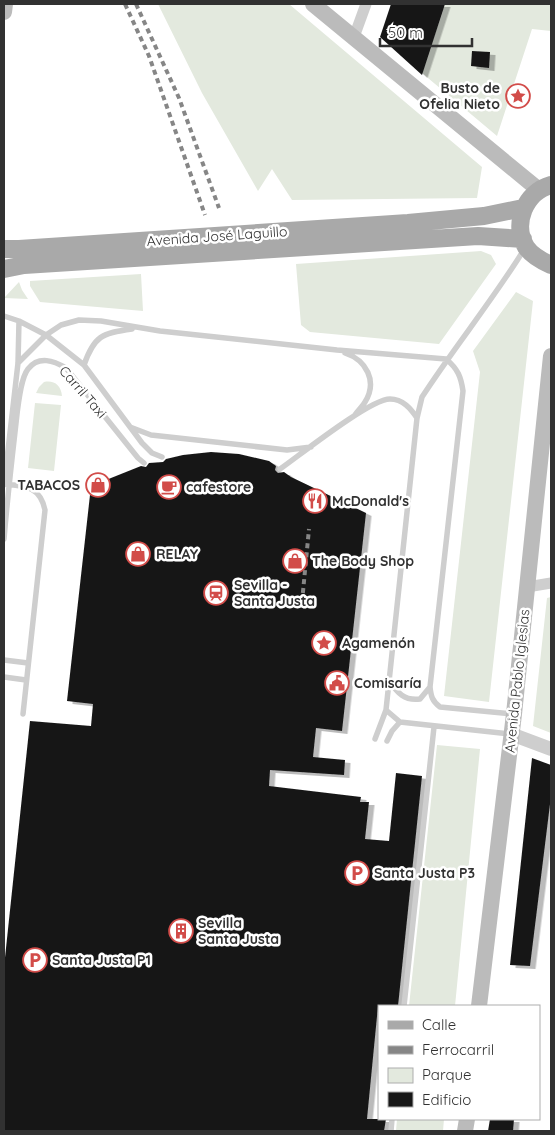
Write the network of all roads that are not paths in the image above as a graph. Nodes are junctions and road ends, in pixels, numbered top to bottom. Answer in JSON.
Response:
{"nodes":[{"id":1,"x":5,"y":4,"type":"edge"},
{"id":2,"x":313,"y":4,"type":"edge"},
{"id":3,"x":366,"y":4,"type":"edge"},
{"id":4,"x":4,"y":12,"type":"edge"},
{"id":5,"x":354,"y":37,"type":"junction"},
{"id":6,"x":545,"y":187,"type":"edge"},
{"id":7,"x":523,"y":208,"type":"junction"},
{"id":8,"x":524,"y":243,"type":"junction"},
{"id":9,"x":4,"y":248,"type":"edge"},
{"id":10,"x":25,"y":257,"type":"junction"},
{"id":11,"x":551,"y":264,"type":"edge"},
{"id":12,"x":4,"y":269,"type":"edge"},
{"id":13,"x":4,"y":316,"type":"edge"},
{"id":14,"x":19,"y":321,"type":"junction"},
{"id":15,"x":139,"y":328,"type":"junction"},
{"id":16,"x":46,"y":335,"type":"junction"},
{"id":17,"x":337,"y":350,"type":"junction"},
{"id":18,"x":551,"y":356,"type":"edge"},
{"id":19,"x":446,"y":359,"type":"junction"},
{"id":20,"x":18,"y":362,"type":"junction"},
{"id":21,"x":84,"y":366,"type":"junction"},
{"id":22,"x":354,"y":416,"type":"junction"},
{"id":23,"x":417,"y":418,"type":"junction"},
{"id":24,"x":128,"y":426,"type":"junction"},
{"id":25,"x":311,"y":447,"type":"junction"},
{"id":26,"x":162,"y":457,"type":"dead end"},
{"id":27,"x":144,"y":463,"type":"dead end"},
{"id":28,"x":280,"y":469,"type":"dead end"},
{"id":29,"x":6,"y":485,"type":"edge"},
{"id":30,"x":4,"y":539,"type":"edge"},
{"id":31,"x":551,"y":584,"type":"edge"},
{"id":32,"x":527,"y":587,"type":"junction"},
{"id":33,"x":4,"y":660,"type":"edge"},
{"id":34,"x":28,"y":663,"type":"junction"},
{"id":35,"x":4,"y":677,"type":"edge"},
{"id":36,"x":26,"y":680,"type":"junction"},
{"id":37,"x":389,"y":681,"type":"junction"},
{"id":38,"x":430,"y":687,"type":"junction"},
{"id":39,"x":386,"y":710,"type":"junction"},
{"id":40,"x":23,"y":714,"type":"dead end"},
{"id":41,"x":514,"y":714,"type":"junction"},
{"id":42,"x":400,"y":722,"type":"junction"},
{"id":43,"x":434,"y":727,"type":"junction"},
{"id":44,"x":511,"y":734,"type":"junction"},
{"id":45,"x":375,"y":739,"type":"dead end"},
{"id":46,"x":387,"y":741,"type":"dead end"},
{"id":47,"x":551,"y":748,"type":"edge"},
{"id":48,"x":404,"y":1005,"type":"edge"},
{"id":49,"x":480,"y":1005,"type":"edge"}],
"edges":[{"from":1,"to":4,"type":"main road"},
{"from":2,"to":5,"type":"main road"},
{"from":3,"to":5,"type":"street"},
{"from":5,"to":6,"type":"main road"},
{"from":6,"to":7,"type":"main road"},
{"from":7,"to":8,"type":"main road"},
{"from":7,"to":10,"type":"main road","name":"Avenida José Laguillo"},
{"from":8,"to":10,"type":"main road","name":"Avenida José Laguillo"},
{"from":8,"to":11,"type":"main road"},
{"from":8,"to":19,"type":"lane"},
{"from":9,"to":10,"type":"main road"},
{"from":10,"to":12,"type":"main road"},
{"from":13,"to":14,"type":"lane"},
{"from":14,"to":16,"type":"lane"},
{"from":14,"to":20,"type":"lane"},
{"from":15,"to":16,"type":"lane"},
{"from":15,"to":17,"type":"lane"},
{"from":15,"to":21,"type":"lane"},
{"from":16,"to":20,"type":"lane"},
{"from":16,"to":21,"type":"lane"},
{"from":17,"to":19,"type":"lane"},
{"from":17,"to":22,"type":"lane"},
{"from":18,"to":32,"type":"main road","name":"Avenida Pablo Iglesias"},
{"from":19,"to":23,"type":"lane"},
{"from":19,"to":38,"type":"lane"},
{"from":20,"to":29,"type":"lane"},
{"from":21,"to":24,"type":"lane"},
{"from":22,"to":23,"type":"lane"},
{"from":22,"to":25,"type":"lane"},
{"from":23,"to":37,"type":"lane"},
{"from":24,"to":25,"type":"lane"},
{"from":24,"to":26,"type":"lane"},
{"from":25,"to":28,"type":"lane"},
{"from":27,"to":29,"type":"lane","name":"Carril Taxi"},
{"from":29,"to":30,"type":"lane","name":"Carril Taxi"},
{"from":29,"to":34,"type":"lane"},
{"from":31,"to":32,"type":"street"},
{"from":32,"to":41,"type":"main road","name":"Avenida Pablo Iglesias"},
{"from":33,"to":34,"type":"lane"},
{"from":34,"to":36,"type":"lane"},
{"from":35,"to":36,"type":"lane"},
{"from":36,"to":40,"type":"lane"},
{"from":37,"to":38,"type":"lane"},
{"from":37,"to":39,"type":"lane"},
{"from":38,"to":41,"type":"lane"},
{"from":39,"to":42,"type":"lane"},
{"from":39,"to":45,"type":"lane"},
{"from":41,"to":44,"type":"main road","name":"Avenida Pablo Iglesias"},
{"from":42,"to":43,"type":"lane"},
{"from":42,"to":46,"type":"lane"},
{"from":43,"to":44,"type":"lane"},
{"from":43,"to":48,"type":"lane"},
{"from":44,"to":47,"type":"street"},
{"from":44,"to":49,"type":"main road","name":"Avenida Pablo Iglesias"}]}
